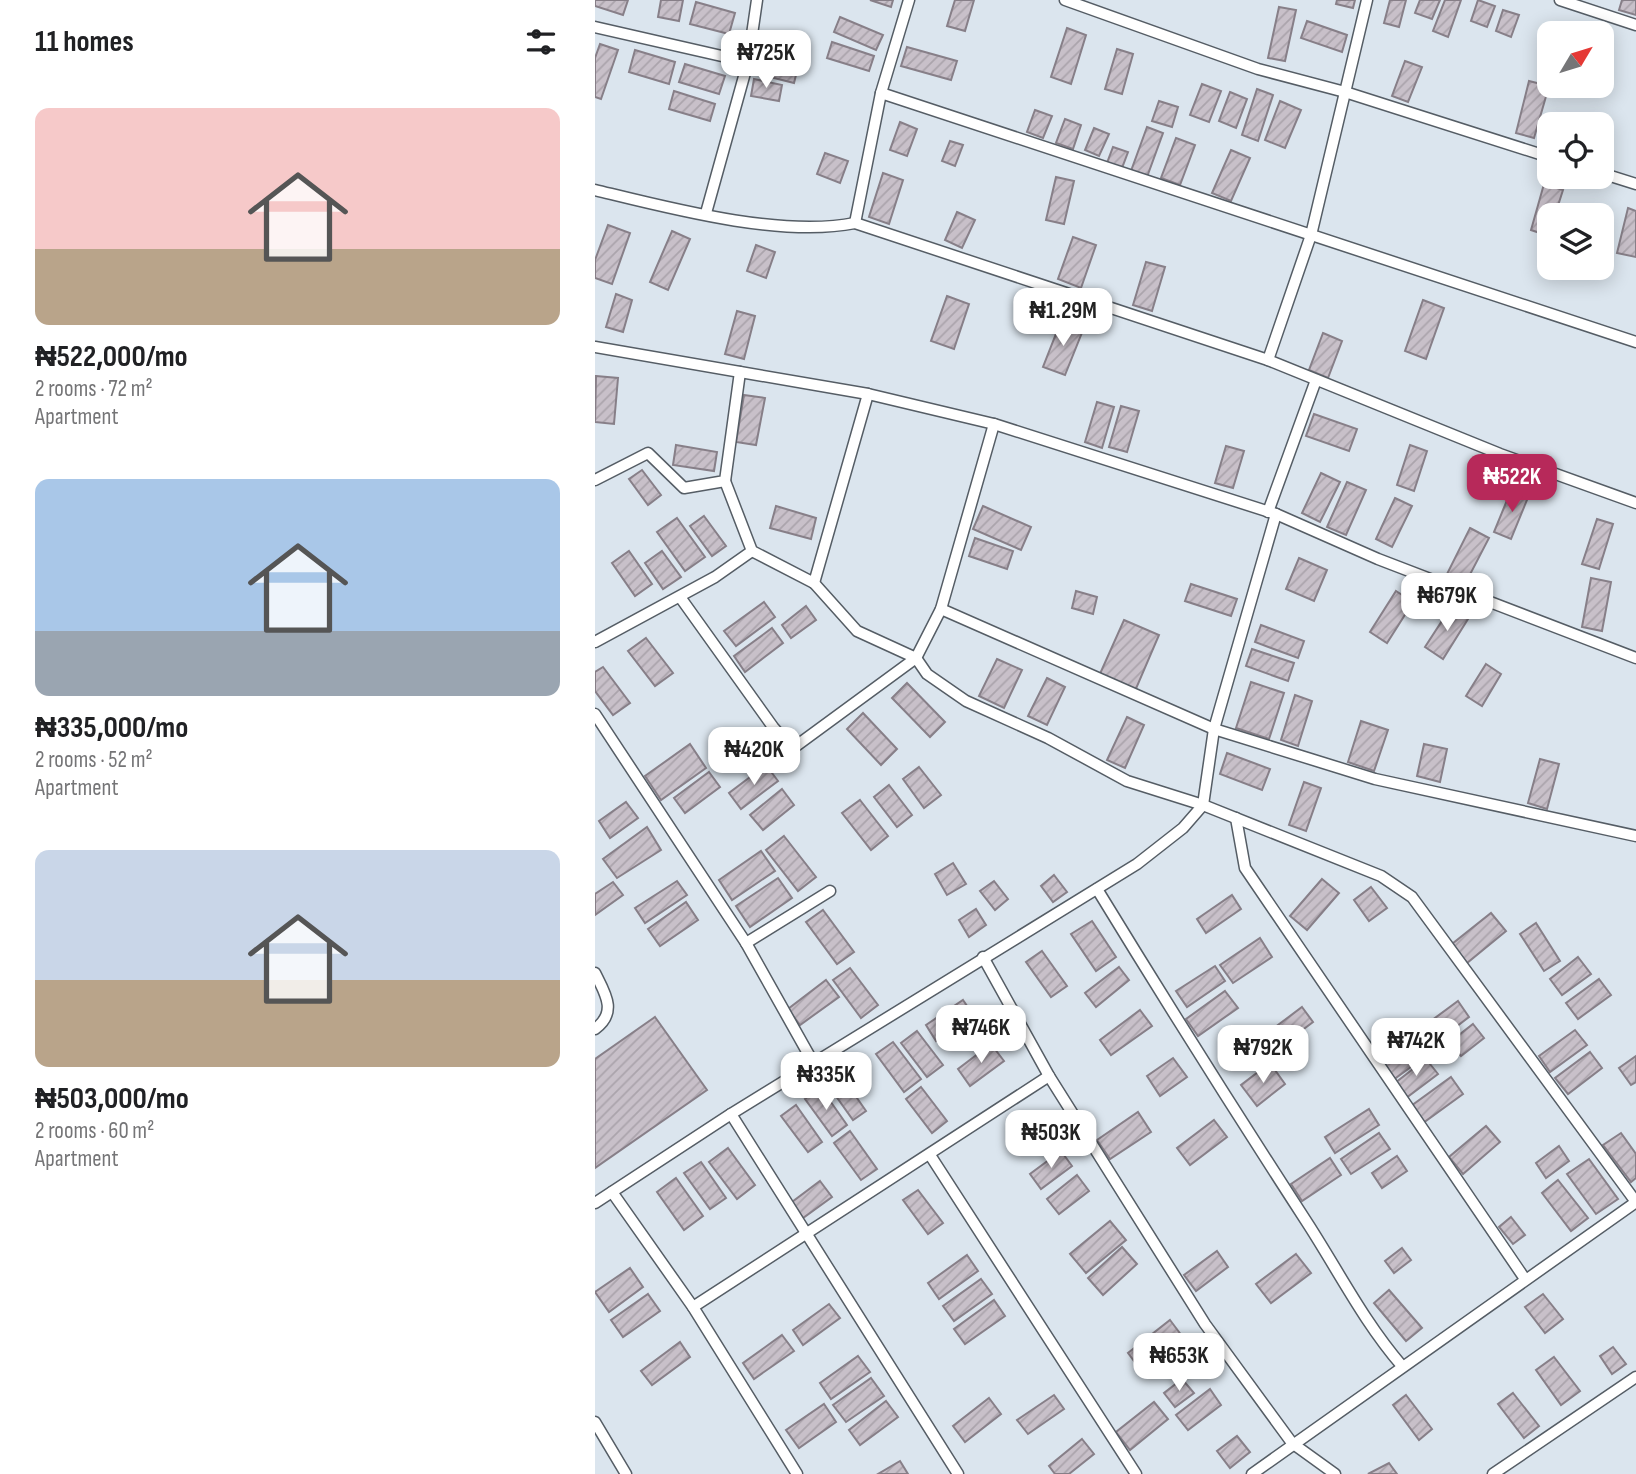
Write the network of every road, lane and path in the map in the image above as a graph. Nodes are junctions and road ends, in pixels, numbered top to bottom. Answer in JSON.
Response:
{"nodes":[{"id":1,"x":757,"y":0,"type":"edge"},
{"id":2,"x":909,"y":0,"type":"edge"},
{"id":3,"x":1065,"y":0,"type":"edge"},
{"id":4,"x":1367,"y":0,"type":"edge"},
{"id":5,"x":1560,"y":0,"type":"edge"},
{"id":6,"x":1636,"y":24,"type":"edge"},
{"id":7,"x":595,"y":27,"type":"edge"},
{"id":8,"x":748,"y":62,"type":"junction"},
{"id":9,"x":1345,"y":92,"type":"junction"},
{"id":10,"x":881,"y":93,"type":"junction"},
{"id":11,"x":1537,"y":153,"type":"edge"},
{"id":12,"x":1614,"y":177,"type":"edge"},
{"id":13,"x":1636,"y":184,"type":"edge"},
{"id":14,"x":595,"y":190,"type":"edge"},
{"id":15,"x":706,"y":213,"type":"junction"},
{"id":16,"x":855,"y":223,"type":"junction"},
{"id":17,"x":1311,"y":235,"type":"junction"},
{"id":18,"x":1636,"y":342,"type":"edge"},
{"id":19,"x":595,"y":346,"type":"edge"},
{"id":20,"x":1268,"y":360,"type":"junction"},
{"id":21,"x":740,"y":372,"type":"junction"},
{"id":22,"x":1316,"y":380,"type":"junction"},
{"id":23,"x":868,"y":394,"type":"junction"},
{"id":24,"x":994,"y":424,"type":"junction"},
{"id":25,"x":595,"y":480,"type":"edge"},
{"id":26,"x":725,"y":481,"type":"junction"},
{"id":27,"x":1636,"y":503,"type":"edge"},
{"id":28,"x":1272,"y":513,"type":"junction"},
{"id":29,"x":752,"y":551,"type":"junction"},
{"id":30,"x":814,"y":583,"type":"junction"},
{"id":31,"x":680,"y":597,"type":"junction"},
{"id":32,"x":941,"y":609,"type":"junction"},
{"id":33,"x":595,"y":642,"type":"edge"},
{"id":34,"x":916,"y":658,"type":"junction"},
{"id":35,"x":1636,"y":658,"type":"edge"},
{"id":36,"x":595,"y":714,"type":"edge"},
{"id":37,"x":1214,"y":729,"type":"junction"},
{"id":38,"x":1203,"y":805,"type":"junction"},
{"id":39,"x":1236,"y":818,"type":"junction"},
{"id":40,"x":1636,"y":836,"type":"edge"},
{"id":41,"x":1097,"y":889,"type":"junction"},
{"id":42,"x":830,"y":891,"type":"dead end"},
{"id":43,"x":746,"y":943,"type":"junction"},
{"id":44,"x":983,"y":957,"type":"junction"},
{"id":45,"x":595,"y":973,"type":"edge"},
{"id":46,"x":595,"y":1029,"type":"edge"},
{"id":47,"x":814,"y":1064,"type":"junction"},
{"id":48,"x":1049,"y":1076,"type":"junction"},
{"id":49,"x":731,"y":1114,"type":"junction"},
{"id":50,"x":930,"y":1155,"type":"junction"},
{"id":51,"x":612,"y":1192,"type":"junction"},
{"id":52,"x":1636,"y":1202,"type":"edge"},
{"id":53,"x":595,"y":1203,"type":"edge"},
{"id":54,"x":807,"y":1234,"type":"junction"},
{"id":55,"x":1525,"y":1279,"type":"junction"},
{"id":56,"x":693,"y":1307,"type":"junction"},
{"id":57,"x":1402,"y":1366,"type":"junction"},
{"id":58,"x":1636,"y":1377,"type":"edge"},
{"id":59,"x":595,"y":1422,"type":"edge"},
{"id":60,"x":1292,"y":1443,"type":"junction"},
{"id":61,"x":626,"y":1474,"type":"edge"},
{"id":62,"x":797,"y":1474,"type":"edge"},
{"id":63,"x":958,"y":1474,"type":"edge"},
{"id":64,"x":1136,"y":1474,"type":"edge"},
{"id":65,"x":1252,"y":1474,"type":"edge"},
{"id":66,"x":1335,"y":1474,"type":"edge"},
{"id":67,"x":1493,"y":1474,"type":"edge"}],
"edges":[{"from":1,"to":8,"type":"street"},
{"from":2,"to":10,"type":"street"},
{"from":3,"to":9,"type":"street"},
{"from":4,"to":9,"type":"street"},
{"from":5,"to":6,"type":"street"},
{"from":7,"to":8,"type":"street"},
{"from":8,"to":15,"type":"street"},
{"from":9,"to":11,"type":"street"},
{"from":9,"to":17,"type":"street"},
{"from":10,"to":16,"type":"street"},
{"from":10,"to":17,"type":"street"},
{"from":12,"to":13,"type":"street"},
{"from":14,"to":15,"type":"street"},
{"from":15,"to":16,"type":"street"},
{"from":16,"to":20,"type":"street"},
{"from":17,"to":18,"type":"street"},
{"from":17,"to":20,"type":"street"},
{"from":19,"to":21,"type":"street"},
{"from":20,"to":22,"type":"street"},
{"from":21,"to":23,"type":"street"},
{"from":21,"to":26,"type":"street"},
{"from":22,"to":27,"type":"street"},
{"from":22,"to":28,"type":"street"},
{"from":23,"to":24,"type":"street"},
{"from":23,"to":30,"type":"street"},
{"from":24,"to":28,"type":"street"},
{"from":24,"to":32,"type":"street"},
{"from":25,"to":26,"type":"street"},
{"from":26,"to":29,"type":"street"},
{"from":28,"to":35,"type":"street"},
{"from":28,"to":37,"type":"street"},
{"from":29,"to":30,"type":"street"},
{"from":29,"to":31,"type":"street"},
{"from":30,"to":34,"type":"street"},
{"from":31,"to":33,"type":"street"},
{"from":31,"to":34,"type":"street"},
{"from":32,"to":34,"type":"street"},
{"from":32,"to":37,"type":"street"},
{"from":34,"to":38,"type":"street"},
{"from":36,"to":43,"type":"street"},
{"from":37,"to":38,"type":"street"},
{"from":37,"to":40,"type":"street"},
{"from":38,"to":39,"type":"street"},
{"from":38,"to":41,"type":"street"},
{"from":39,"to":52,"type":"street"},
{"from":39,"to":55,"type":"street"},
{"from":41,"to":44,"type":"street"},
{"from":41,"to":57,"type":"street"},
{"from":42,"to":43,"type":"street"},
{"from":43,"to":47,"type":"street"},
{"from":44,"to":47,"type":"street"},
{"from":44,"to":48,"type":"street"},
{"from":45,"to":46,"type":"street"},
{"from":47,"to":49,"type":"street"},
{"from":48,"to":50,"type":"street"},
{"from":48,"to":60,"type":"street"},
{"from":49,"to":51,"type":"street"},
{"from":49,"to":54,"type":"street"},
{"from":50,"to":54,"type":"street"},
{"from":50,"to":64,"type":"street"},
{"from":51,"to":53,"type":"street"},
{"from":51,"to":56,"type":"street"},
{"from":52,"to":55,"type":"street"},
{"from":54,"to":56,"type":"street"},
{"from":54,"to":63,"type":"street"},
{"from":55,"to":57,"type":"street"},
{"from":56,"to":62,"type":"street"},
{"from":57,"to":60,"type":"street"},
{"from":58,"to":67,"type":"street"},
{"from":59,"to":61,"type":"street"},
{"from":60,"to":65,"type":"street"},
{"from":60,"to":66,"type":"street"}]}
